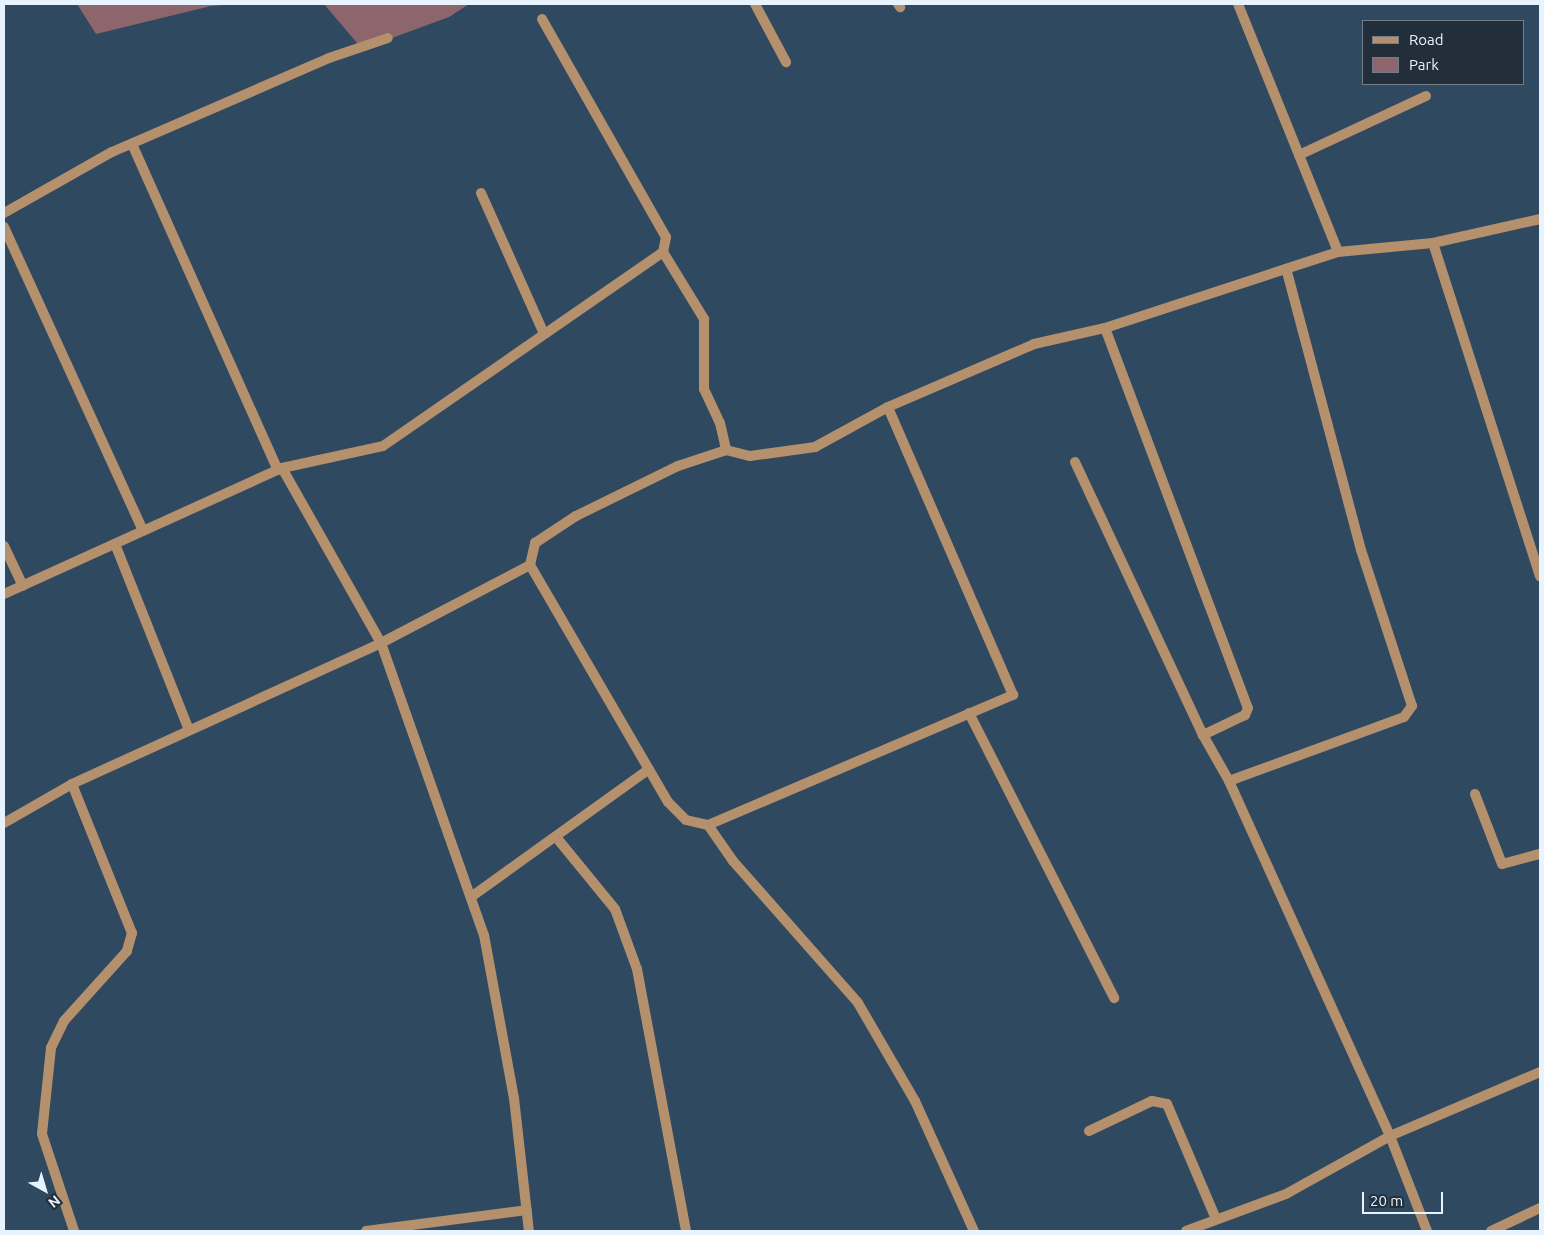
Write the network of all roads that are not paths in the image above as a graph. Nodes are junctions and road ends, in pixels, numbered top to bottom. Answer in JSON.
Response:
{"nodes":[{"id":1,"x":755,"y":4,"type":"edge"},
{"id":2,"x":1238,"y":4,"type":"edge"},
{"id":3,"x":542,"y":19,"type":"dead end"},
{"id":4,"x":388,"y":38,"type":"dead end"},
{"id":5,"x":786,"y":62,"type":"dead end"},
{"id":6,"x":1426,"y":96,"type":"dead end"},
{"id":7,"x":132,"y":144,"type":"junction"},
{"id":8,"x":1299,"y":155,"type":"junction"},
{"id":9,"x":481,"y":193,"type":"dead end"},
{"id":10,"x":4,"y":213,"type":"edge"},
{"id":11,"x":1540,"y":219,"type":"edge"},
{"id":12,"x":4,"y":227,"type":"edge"},
{"id":13,"x":1433,"y":243,"type":"junction"},
{"id":14,"x":663,"y":252,"type":"junction"},
{"id":15,"x":1338,"y":252,"type":"junction"},
{"id":16,"x":1286,"y":269,"type":"junction"},
{"id":17,"x":1105,"y":328,"type":"junction"},
{"id":18,"x":544,"y":334,"type":"junction"},
{"id":19,"x":888,"y":407,"type":"junction"},
{"id":20,"x":726,"y":450,"type":"junction"},
{"id":21,"x":1075,"y":462,"type":"dead end"},
{"id":22,"x":280,"y":469,"type":"junction"},
{"id":23,"x":142,"y":531,"type":"junction"},
{"id":24,"x":115,"y":544,"type":"junction"},
{"id":25,"x":4,"y":546,"type":"edge"},
{"id":26,"x":530,"y":565,"type":"junction"},
{"id":27,"x":1540,"y":576,"type":"edge"},
{"id":28,"x":22,"y":586,"type":"junction"},
{"id":29,"x":4,"y":594,"type":"edge"},
{"id":30,"x":381,"y":643,"type":"junction"},
{"id":31,"x":969,"y":713,"type":"junction"},
{"id":32,"x":189,"y":730,"type":"junction"},
{"id":33,"x":1203,"y":735,"type":"junction"},
{"id":34,"x":649,"y":769,"type":"junction"},
{"id":35,"x":1229,"y":781,"type":"junction"},
{"id":36,"x":72,"y":784,"type":"junction"},
{"id":37,"x":1475,"y":794,"type":"dead end"},
{"id":38,"x":4,"y":823,"type":"edge"},
{"id":39,"x":708,"y":825,"type":"junction"},
{"id":40,"x":556,"y":837,"type":"junction"},
{"id":41,"x":1540,"y":854,"type":"edge"},
{"id":42,"x":471,"y":897,"type":"junction"},
{"id":43,"x":1114,"y":998,"type":"dead end"},
{"id":44,"x":1540,"y":1072,"type":"edge"},
{"id":45,"x":1089,"y":1131,"type":"dead end"},
{"id":46,"x":1390,"y":1136,"type":"junction"},
{"id":47,"x":1540,"y":1208,"type":"edge"},
{"id":48,"x":527,"y":1210,"type":"junction"},
{"id":49,"x":1216,"y":1219,"type":"junction"},
{"id":50,"x":418,"y":1227,"type":"edge"},
{"id":51,"x":74,"y":1231,"type":"edge"},
{"id":52,"x":366,"y":1231,"type":"edge"},
{"id":53,"x":529,"y":1231,"type":"edge"},
{"id":54,"x":686,"y":1231,"type":"edge"},
{"id":55,"x":974,"y":1231,"type":"edge"},
{"id":56,"x":1186,"y":1231,"type":"edge"},
{"id":57,"x":1428,"y":1231,"type":"edge"},
{"id":58,"x":1491,"y":1231,"type":"edge"}],
"edges":[{"from":1,"to":5,"type":"street"},
{"from":2,"to":8,"type":"street"},
{"from":3,"to":14,"type":"street"},
{"from":4,"to":7,"type":"street"},
{"from":6,"to":8,"type":"street"},
{"from":7,"to":10,"type":"street"},
{"from":7,"to":22,"type":"street"},
{"from":8,"to":15,"type":"street"},
{"from":9,"to":18,"type":"street"},
{"from":11,"to":13,"type":"street"},
{"from":12,"to":23,"type":"street"},
{"from":13,"to":15,"type":"street"},
{"from":13,"to":27,"type":"street"},
{"from":14,"to":18,"type":"street"},
{"from":14,"to":20,"type":"street"},
{"from":15,"to":16,"type":"street"},
{"from":16,"to":17,"type":"street"},
{"from":16,"to":35,"type":"street"},
{"from":17,"to":19,"type":"street"},
{"from":17,"to":33,"type":"street"},
{"from":18,"to":22,"type":"street"},
{"from":19,"to":20,"type":"street"},
{"from":19,"to":31,"type":"street"},
{"from":20,"to":26,"type":"street"},
{"from":21,"to":33,"type":"street"},
{"from":22,"to":23,"type":"street"},
{"from":22,"to":30,"type":"street"},
{"from":23,"to":24,"type":"street"},
{"from":24,"to":28,"type":"street"},
{"from":24,"to":32,"type":"street"},
{"from":25,"to":28,"type":"street"},
{"from":26,"to":30,"type":"street"},
{"from":26,"to":34,"type":"street"},
{"from":28,"to":29,"type":"street"},
{"from":30,"to":32,"type":"street"},
{"from":30,"to":42,"type":"street"},
{"from":31,"to":39,"type":"street"},
{"from":31,"to":43,"type":"street"},
{"from":32,"to":36,"type":"street"},
{"from":33,"to":35,"type":"street"},
{"from":34,"to":39,"type":"street"},
{"from":34,"to":40,"type":"street"},
{"from":35,"to":46,"type":"street"},
{"from":36,"to":38,"type":"street"},
{"from":36,"to":51,"type":"street"},
{"from":37,"to":41,"type":"street"},
{"from":39,"to":55,"type":"street"},
{"from":40,"to":42,"type":"street"},
{"from":40,"to":54,"type":"street"},
{"from":42,"to":48,"type":"street"},
{"from":44,"to":46,"type":"street"},
{"from":45,"to":49,"type":"street"},
{"from":46,"to":49,"type":"street"},
{"from":46,"to":57,"type":"street"},
{"from":47,"to":58,"type":"street"},
{"from":48,"to":50,"type":"street"},
{"from":48,"to":53,"type":"street"},
{"from":49,"to":56,"type":"street"},
{"from":50,"to":52,"type":"street"}]}
